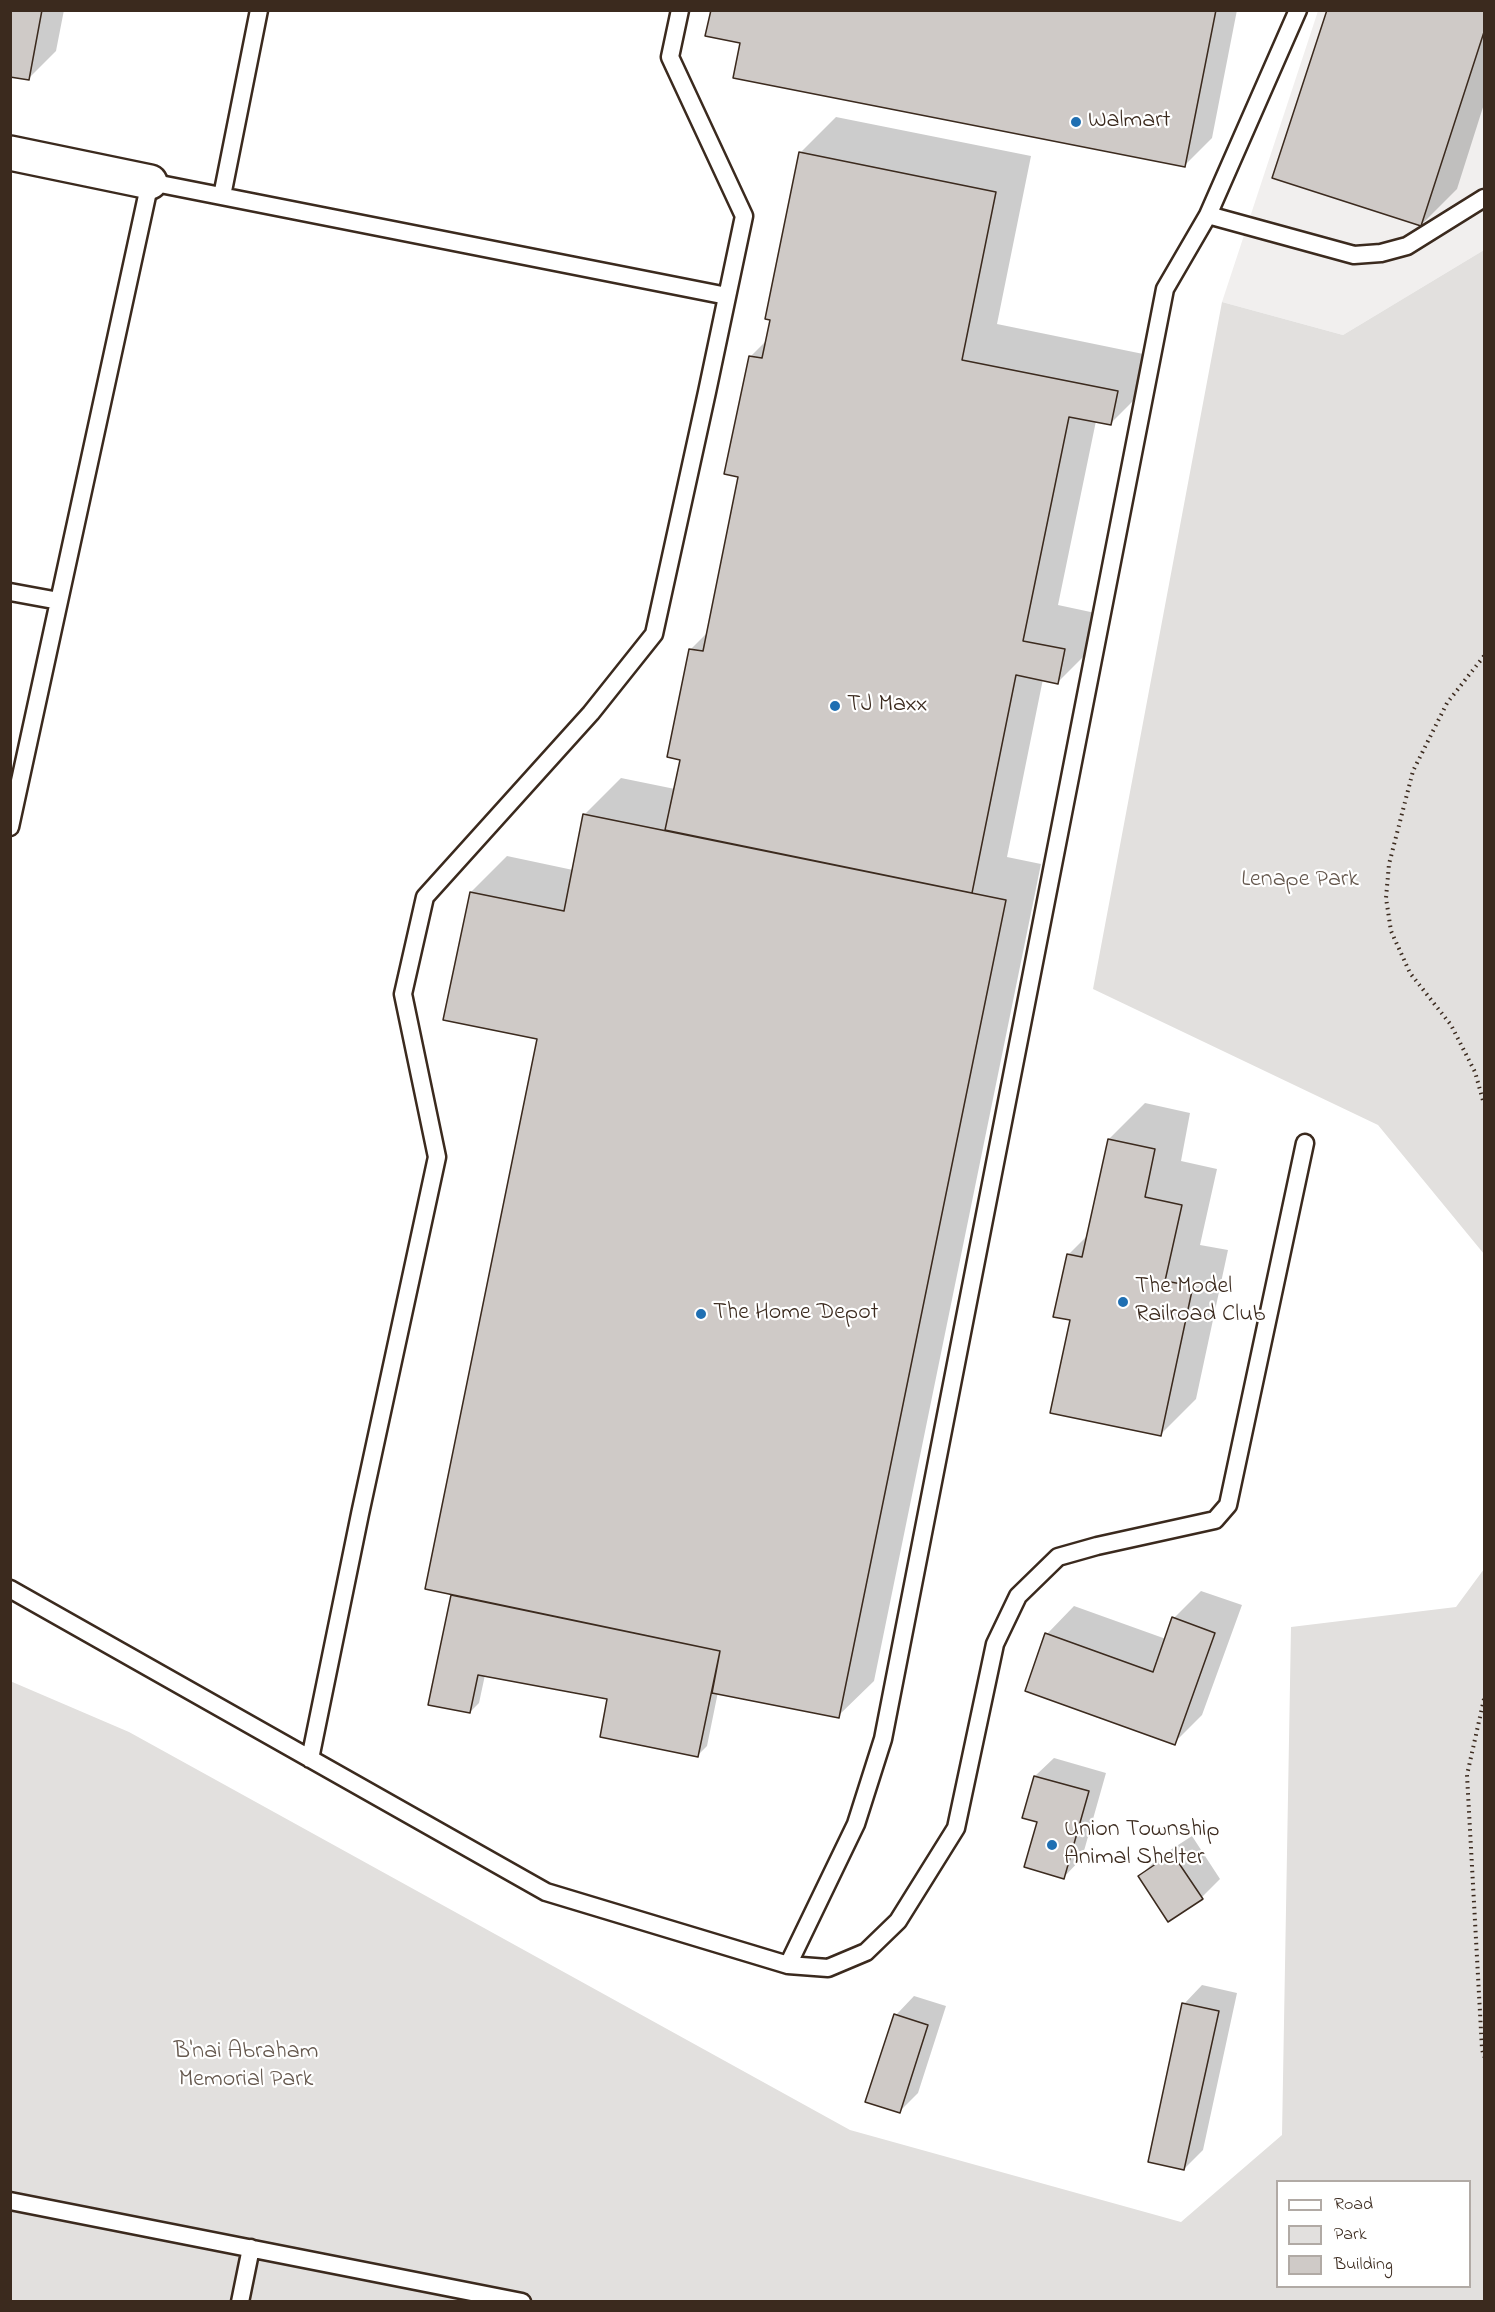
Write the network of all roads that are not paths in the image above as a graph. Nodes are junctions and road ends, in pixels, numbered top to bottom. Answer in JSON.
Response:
{"nodes":[{"id":1,"x":259,"y":10,"type":"edge"},
{"id":2,"x":680,"y":10,"type":"edge"},
{"id":3,"x":1298,"y":10,"type":"edge"},
{"id":4,"x":10,"y":153,"type":"edge"},
{"id":5,"x":150,"y":182,"type":"junction"},
{"id":6,"x":222,"y":196,"type":"junction"},
{"id":7,"x":1485,"y":198,"type":"edge"},
{"id":8,"x":1208,"y":215,"type":"junction"},
{"id":9,"x":728,"y":296,"type":"junction"},
{"id":10,"x":10,"y":592,"type":"edge"},
{"id":11,"x":59,"y":600,"type":"junction"},
{"id":12,"x":10,"y":827,"type":"edge"},
{"id":13,"x":1305,"y":1143,"type":"dead end"},
{"id":14,"x":10,"y":1589,"type":"edge"},
{"id":15,"x":310,"y":1759,"type":"junction"},
{"id":16,"x":788,"y":1965,"type":"junction"},
{"id":17,"x":10,"y":2201,"type":"edge"},
{"id":18,"x":251,"y":2248,"type":"junction"},
{"id":19,"x":240,"y":2301,"type":"edge"},
{"id":20,"x":522,"y":2301,"type":"edge"}],
"edges":[{"from":1,"to":6,"type":"lane"},
{"from":2,"to":9,"type":"lane"},
{"from":3,"to":8,"type":"lane"},
{"from":4,"to":5,"type":"street"},
{"from":5,"to":6,"type":"lane"},
{"from":5,"to":11,"type":"lane"},
{"from":6,"to":9,"type":"lane"},
{"from":7,"to":8,"type":"lane"},
{"from":8,"to":16,"type":"lane"},
{"from":9,"to":15,"type":"lane"},
{"from":10,"to":11,"type":"lane"},
{"from":11,"to":12,"type":"lane"},
{"from":13,"to":16,"type":"lane"},
{"from":14,"to":15,"type":"lane"},
{"from":15,"to":16,"type":"lane"},
{"from":17,"to":18,"type":"lane"},
{"from":18,"to":19,"type":"lane"},
{"from":18,"to":20,"type":"lane"}]}
